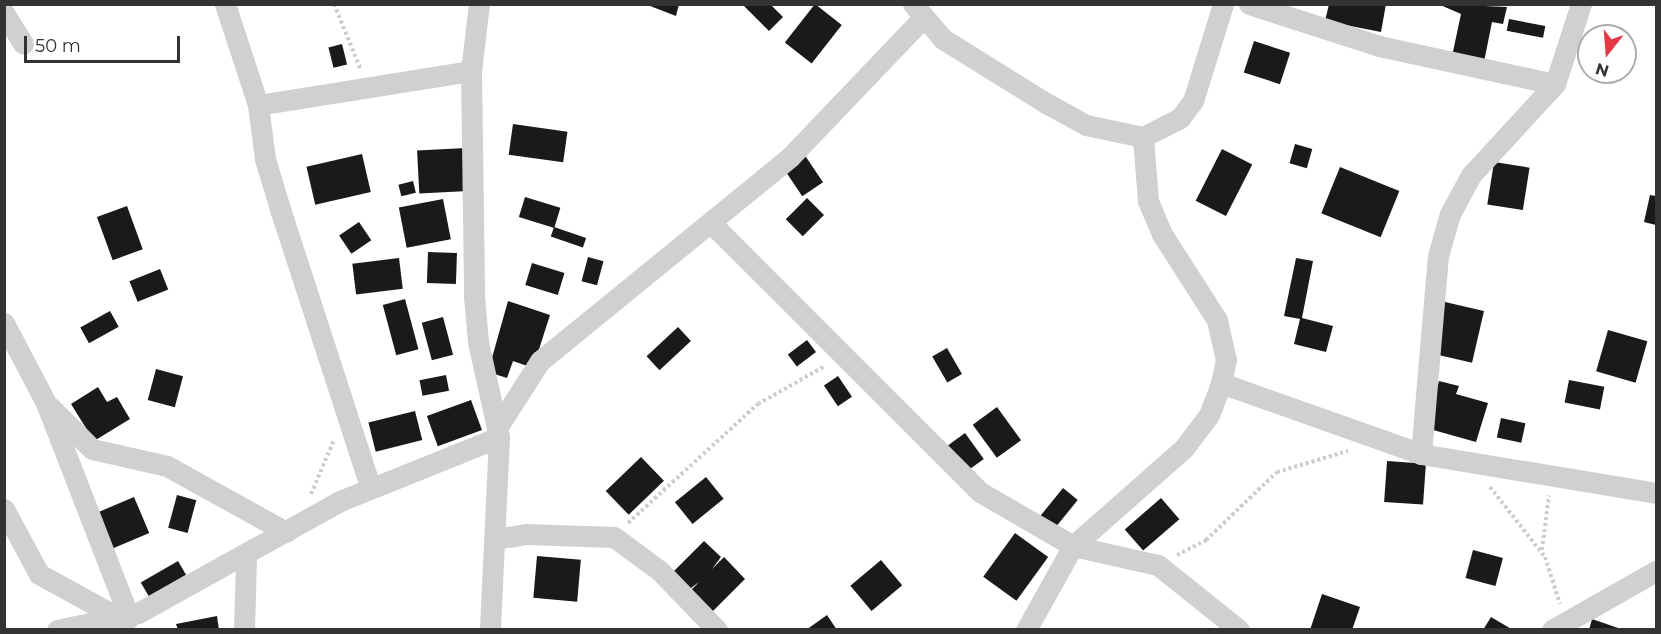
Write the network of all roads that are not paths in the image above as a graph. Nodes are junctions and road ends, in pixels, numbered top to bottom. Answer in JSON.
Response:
{"nodes":[{"id":1,"x":225,"y":4,"type":"edge"},
{"id":2,"x":479,"y":4,"type":"edge"},
{"id":3,"x":1222,"y":4,"type":"edge"},
{"id":4,"x":1249,"y":4,"type":"edge"},
{"id":5,"x":1581,"y":4,"type":"edge"},
{"id":6,"x":918,"y":11,"type":"edge"},
{"id":7,"x":4,"y":13,"type":"edge"},
{"id":8,"x":23,"y":43,"type":"dead end"},
{"id":9,"x":471,"y":71,"type":"junction"},
{"id":10,"x":1555,"y":84,"type":"junction"},
{"id":11,"x":258,"y":105,"type":"junction"},
{"id":12,"x":1143,"y":137,"type":"junction"},
{"id":13,"x":713,"y":225,"type":"junction"},
{"id":14,"x":4,"y":323,"type":"edge"},
{"id":15,"x":1221,"y":383,"type":"junction"},
{"id":16,"x":46,"y":403,"type":"junction"},
{"id":17,"x":498,"y":432,"type":"junction"},
{"id":18,"x":1421,"y":454,"type":"junction"},
{"id":19,"x":370,"y":486,"type":"junction"},
{"id":20,"x":1656,"y":493,"type":"edge"},
{"id":21,"x":4,"y":509,"type":"edge"},
{"id":22,"x":286,"y":532,"type":"junction"},
{"id":23,"x":495,"y":539,"type":"junction"},
{"id":24,"x":1073,"y":546,"type":"junction"},
{"id":25,"x":246,"y":557,"type":"junction"},
{"id":26,"x":1656,"y":571,"type":"edge"},
{"id":27,"x":133,"y":620,"type":"edge"},
{"id":28,"x":1559,"y":626,"type":"edge"},
{"id":29,"x":57,"y":630,"type":"edge"},
{"id":30,"x":244,"y":630,"type":"edge"},
{"id":31,"x":490,"y":630,"type":"edge"},
{"id":32,"x":717,"y":630,"type":"edge"},
{"id":33,"x":1026,"y":630,"type":"edge"},
{"id":34,"x":1239,"y":630,"type":"edge"}],
"edges":[{"from":1,"to":11,"type":"street"},
{"from":2,"to":9,"type":"street"},
{"from":3,"to":12,"type":"street"},
{"from":4,"to":10,"type":"street"},
{"from":5,"to":10,"type":"street"},
{"from":6,"to":12,"type":"street"},
{"from":6,"to":13,"type":"street"},
{"from":7,"to":8,"type":"street"},
{"from":9,"to":11,"type":"street"},
{"from":9,"to":17,"type":"street"},
{"from":10,"to":18,"type":"street"},
{"from":11,"to":19,"type":"street"},
{"from":12,"to":15,"type":"street"},
{"from":13,"to":17,"type":"street"},
{"from":13,"to":24,"type":"street"},
{"from":14,"to":16,"type":"street"},
{"from":15,"to":18,"type":"street"},
{"from":15,"to":24,"type":"street"},
{"from":16,"to":22,"type":"street"},
{"from":16,"to":27,"type":"street"},
{"from":17,"to":19,"type":"street"},
{"from":17,"to":23,"type":"street"},
{"from":18,"to":20,"type":"street"},
{"from":19,"to":22,"type":"street"},
{"from":21,"to":27,"type":"street"},
{"from":22,"to":25,"type":"street"},
{"from":23,"to":31,"type":"street"},
{"from":23,"to":32,"type":"street"},
{"from":24,"to":33,"type":"street"},
{"from":24,"to":34,"type":"street"},
{"from":25,"to":27,"type":"street"},
{"from":25,"to":30,"type":"street"},
{"from":26,"to":28,"type":"street"},
{"from":27,"to":29,"type":"street"}]}
